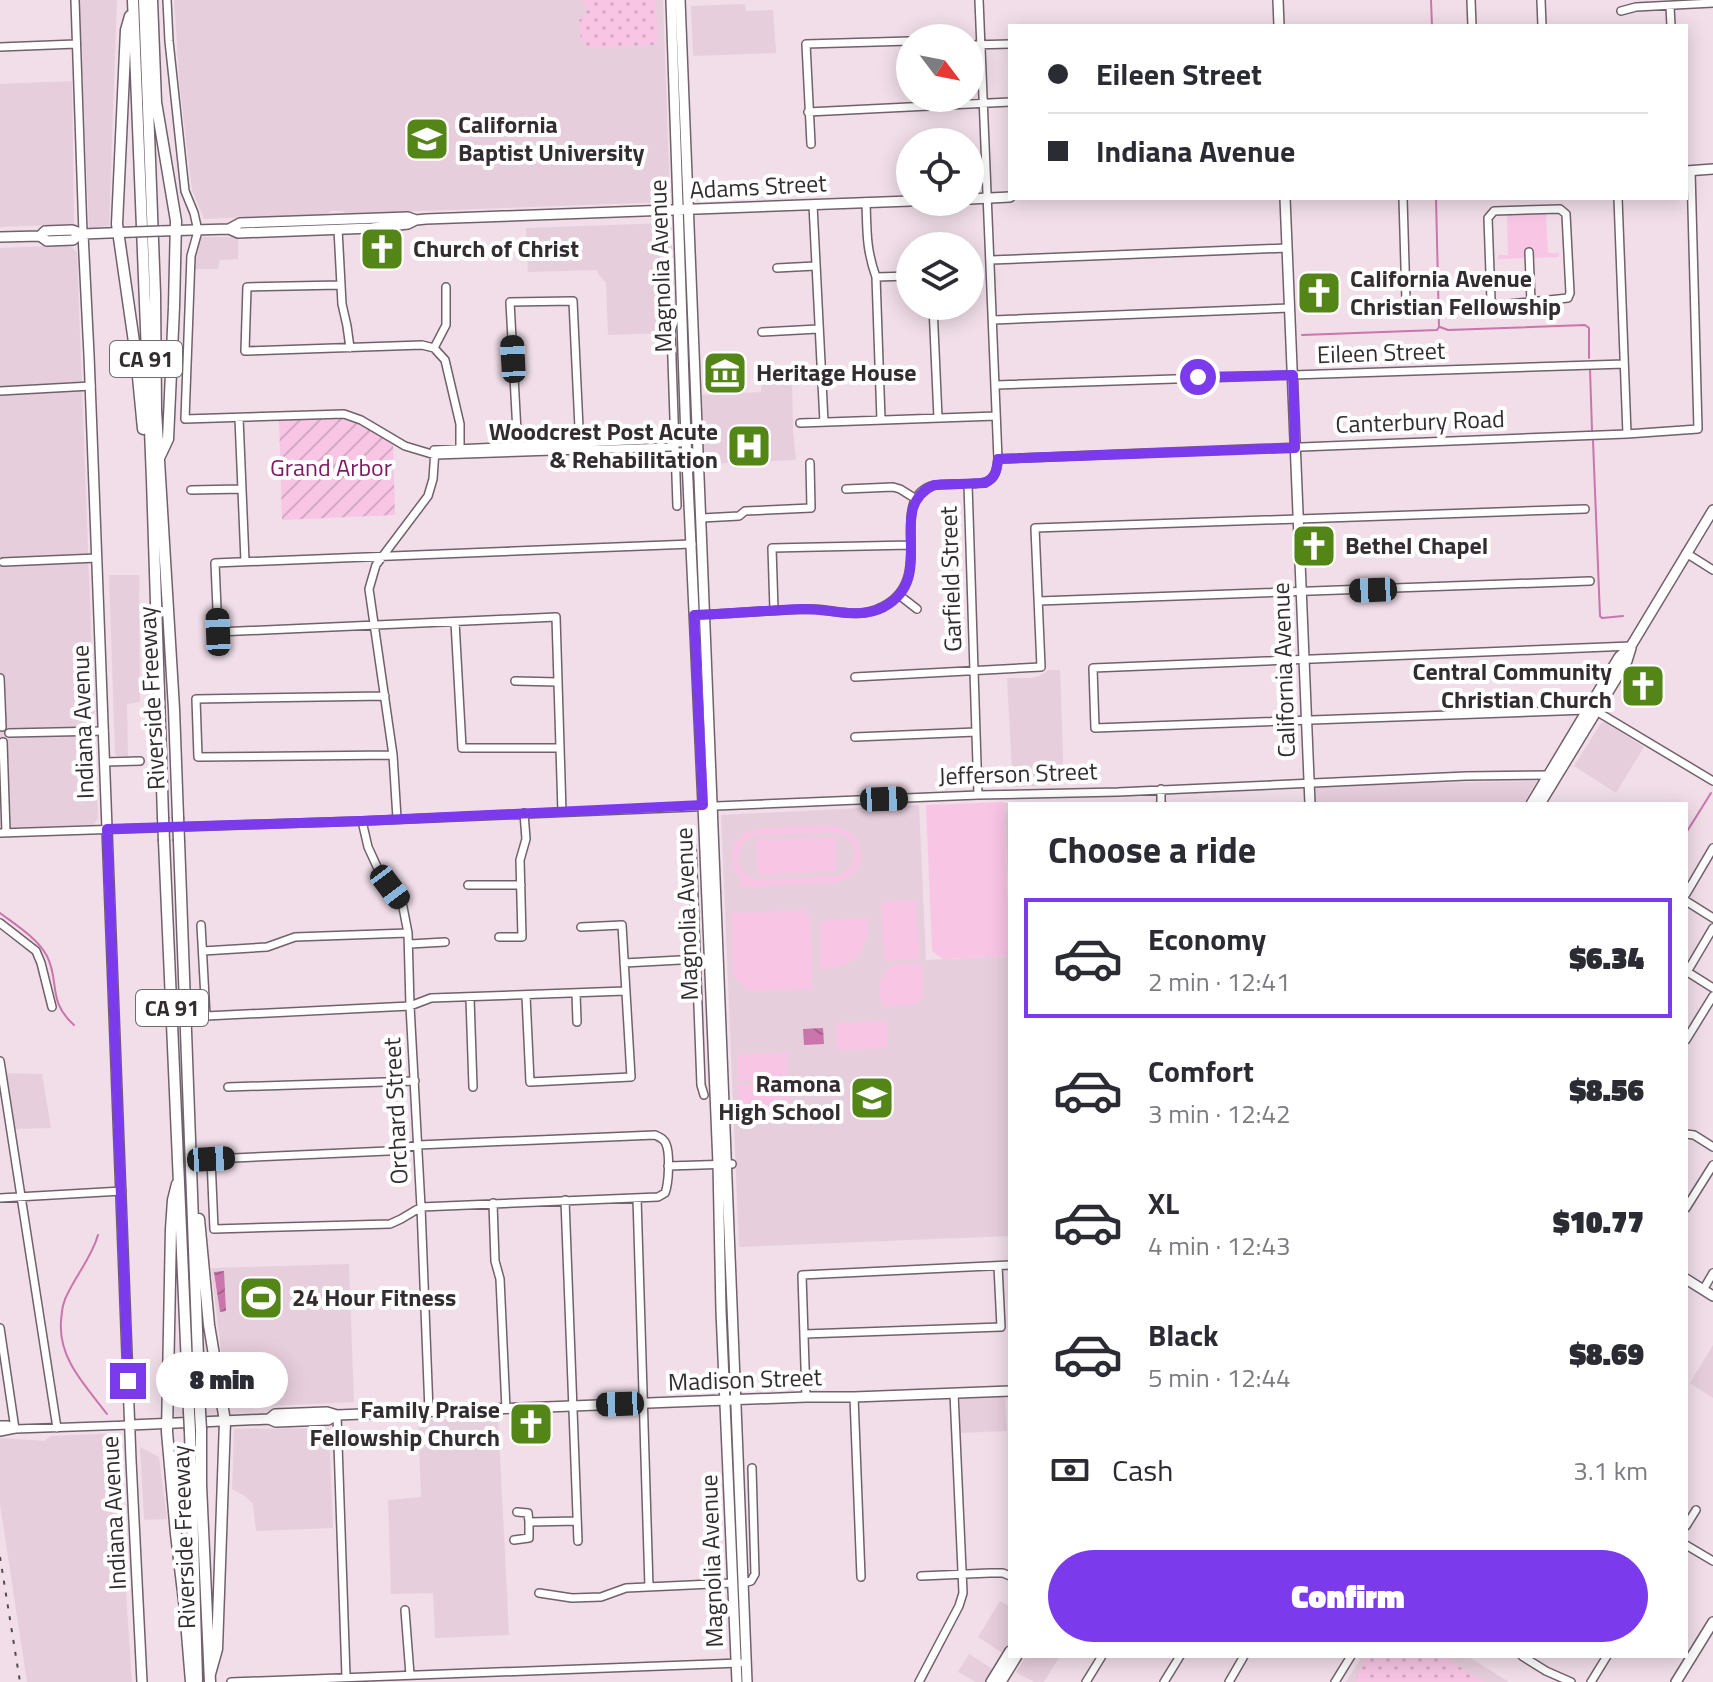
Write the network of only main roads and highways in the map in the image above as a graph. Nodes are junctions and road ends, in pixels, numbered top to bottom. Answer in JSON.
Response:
{"nodes":[{"id":1,"x":152,"y":0,"type":"edge"},
{"id":2,"x":671,"y":0,"type":"edge"},
{"id":3,"x":680,"y":0,"type":"edge"},
{"id":4,"x":1278,"y":0,"type":"edge"},
{"id":5,"x":137,"y":1,"type":"edge"},
{"id":6,"x":1279,"y":24,"type":"edge"},
{"id":7,"x":1713,"y":169,"type":"edge"},
{"id":8,"x":1688,"y":171,"type":"edge"},
{"id":9,"x":1008,"y":197,"type":"edge"},
{"id":10,"x":984,"y":198,"type":"edge"},
{"id":11,"x":1285,"y":200,"type":"edge"},
{"id":12,"x":896,"y":201,"type":"edge"},
{"id":13,"x":684,"y":210,"type":"junction"},
{"id":14,"x":394,"y":217,"type":"junction"},
{"id":15,"x":416,"y":220,"type":"junction"},
{"id":16,"x":388,"y":226,"type":"junction"},
{"id":17,"x":229,"y":229,"type":"junction"},
{"id":18,"x":175,"y":231,"type":"junction"},
{"id":19,"x":119,"y":233,"type":"junction"},
{"id":20,"x":81,"y":234,"type":"junction"},
{"id":21,"x":0,"y":237,"type":"edge"},
{"id":22,"x":158,"y":458,"type":"junction"},
{"id":23,"x":152,"y":480,"type":"junction"},
{"id":24,"x":1713,"y":510,"type":"edge"},
{"id":25,"x":1553,"y":775,"type":"junction"},
{"id":26,"x":1310,"y":802,"type":"edge"},
{"id":27,"x":1532,"y":802,"type":"edge"},
{"id":28,"x":1541,"y":802,"type":"edge"},
{"id":29,"x":708,"y":805,"type":"junction"},
{"id":30,"x":725,"y":1164,"type":"junction"},
{"id":31,"x":179,"y":1174,"type":"junction"},
{"id":32,"x":193,"y":1189,"type":"junction"},
{"id":33,"x":1688,"y":1280,"type":"edge"},
{"id":34,"x":1713,"y":1296,"type":"edge"},
{"id":35,"x":1008,"y":1391,"type":"edge"},
{"id":36,"x":730,"y":1401,"type":"junction"},
{"id":37,"x":194,"y":1412,"type":"junction"},
{"id":38,"x":225,"y":1421,"type":"junction"},
{"id":39,"x":167,"y":1424,"type":"junction"},
{"id":40,"x":130,"y":1425,"type":"junction"},
{"id":41,"x":195,"y":1430,"type":"junction"},
{"id":42,"x":738,"y":1583,"type":"junction"},
{"id":43,"x":1713,"y":1622,"type":"edge"},
{"id":44,"x":1008,"y":1654,"type":"edge"},
{"id":45,"x":1016,"y":1658,"type":"edge"},
{"id":46,"x":741,"y":1662,"type":"junction"},
{"id":47,"x":210,"y":1678,"type":"edge"},
{"id":48,"x":142,"y":1682,"type":"edge"},
{"id":49,"x":191,"y":1682,"type":"edge"},
{"id":50,"x":197,"y":1682,"type":"edge"},
{"id":51,"x":737,"y":1682,"type":"edge"},
{"id":52,"x":747,"y":1682,"type":"edge"},
{"id":53,"x":991,"y":1682,"type":"edge"},
{"id":54,"x":1001,"y":1682,"type":"edge"},
{"id":55,"x":1676,"y":1682,"type":"edge"}],
"edges":[{"from":1,"to":18,"type":"highway"},
{"from":2,"to":13,"type":"main road","name":"Magnolia Avenue"},
{"from":3,"to":13,"type":"main road","name":"Magnolia Avenue"},
{"from":4,"to":6,"type":"main road"},
{"from":5,"to":19,"type":"highway"},
{"from":5,"to":22,"type":"highway","name":"Riverside Freeway","number":"CA 91"},
{"from":5,"to":23,"type":"highway","name":"Riverside Freeway","number":"CA 91"},
{"from":7,"to":8,"type":"main road"},
{"from":9,"to":10,"type":"main road"},
{"from":11,"to":26,"type":"main road","name":"California Avenue"},
{"from":12,"to":13,"type":"main road","name":"Adams Street"},
{"from":13,"to":15,"type":"main road","name":"Adams Street"},
{"from":13,"to":29,"type":"main road","name":"Magnolia Avenue"},
{"from":13,"to":29,"type":"main road","name":"Magnolia Avenue"},
{"from":14,"to":15,"type":"main road","name":"Adams Street"},
{"from":14,"to":16,"type":"main road"},
{"from":14,"to":17,"type":"main road","name":"Adams Street"},
{"from":15,"to":16,"type":"main road","name":"Adams Street"},
{"from":16,"to":17,"type":"main road","name":"Adams Street"},
{"from":17,"to":18,"type":"main road","name":"Adams Street"},
{"from":18,"to":19,"type":"main road","name":"Adams Street","bridge":true},
{"from":18,"to":22,"type":"highway"},
{"from":19,"to":20,"type":"main road","name":"Adams Street"},
{"from":19,"to":23,"type":"highway"},
{"from":20,"to":21,"type":"main road","name":"Adams Street"},
{"from":20,"to":40,"type":"main road","name":"Indiana Avenue"},
{"from":22,"to":32,"type":"highway","name":"Riverside Freeway","number":"CA 91","bridge":true},
{"from":23,"to":31,"type":"highway","name":"Riverside Freeway","number":"CA 91","bridge":true},
{"from":24,"to":25,"type":"main road"},
{"from":25,"to":27,"type":"main road"},
{"from":25,"to":28,"type":"main road"},
{"from":29,"to":30,"type":"main road","name":"Magnolia Avenue"},
{"from":29,"to":30,"type":"main road","name":"Magnolia Avenue"},
{"from":30,"to":36,"type":"main road","name":"Magnolia Avenue"},
{"from":31,"to":37,"type":"highway","name":"Riverside Freeway","number":"CA 91"},
{"from":31,"to":39,"type":"highway"},
{"from":32,"to":37,"type":"highway","name":"Riverside Freeway","number":"CA 91"},
{"from":32,"to":38,"type":"highway"},
{"from":33,"to":34,"type":"main road"},
{"from":35,"to":36,"type":"main road","name":"Madison Street"},
{"from":36,"to":38,"type":"main road","name":"Madison Street"},
{"from":36,"to":42,"type":"main road","name":"Magnolia Avenue"},
{"from":36,"to":42,"type":"main road","name":"Magnolia Avenue"},
{"from":37,"to":41,"type":"highway","name":"Riverside Freeway","number":"CA 91","bridge":true},
{"from":38,"to":39,"type":"main road","name":"Madison Street"},
{"from":38,"to":47,"type":"highway"},
{"from":39,"to":40,"type":"main road","name":"Madison Street"},
{"from":39,"to":49,"type":"highway"},
{"from":40,"to":48,"type":"main road","name":"Indiana Avenue"},
{"from":41,"to":47,"type":"highway","name":"Riverside Freeway","number":"CA 91"},
{"from":41,"to":50,"type":"highway","name":"Riverside Freeway","number":"CA 91"},
{"from":42,"to":46,"type":"main road","name":"Magnolia Avenue"},
{"from":43,"to":55,"type":"main road"},
{"from":44,"to":53,"type":"main road"},
{"from":45,"to":54,"type":"main road"},
{"from":46,"to":51,"type":"main road","name":"Magnolia Avenue"},
{"from":46,"to":52,"type":"main road","name":"Magnolia Avenue"}]}
